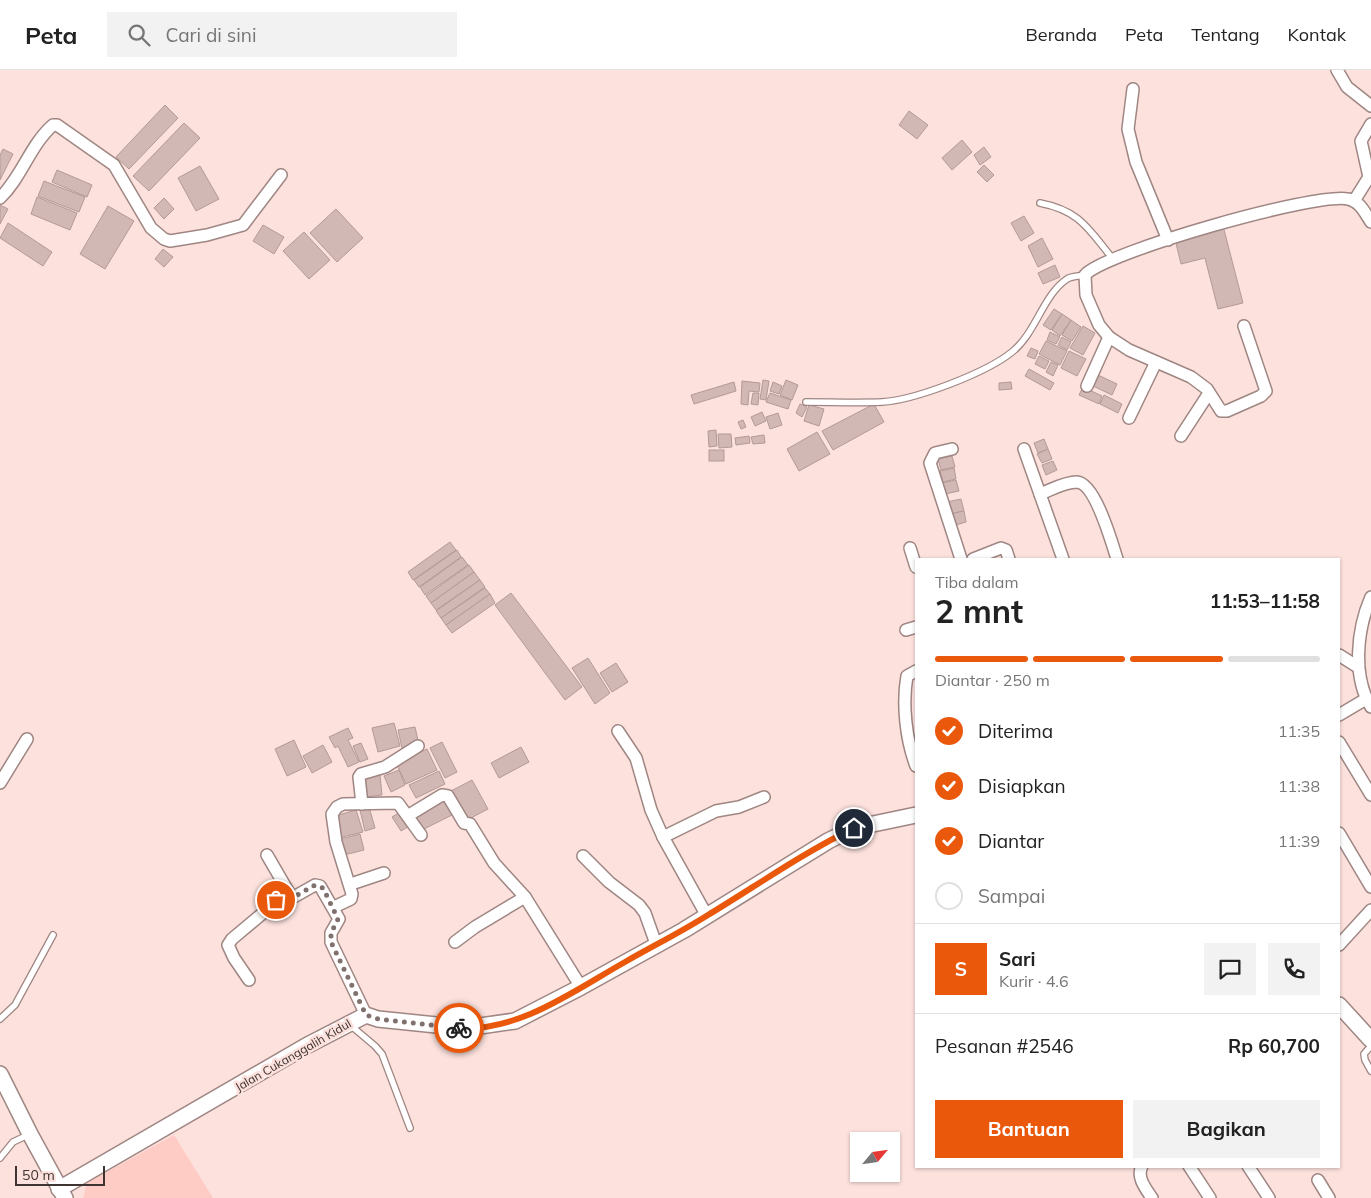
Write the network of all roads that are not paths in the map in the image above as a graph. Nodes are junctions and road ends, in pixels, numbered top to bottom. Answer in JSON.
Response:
{"nodes":[{"id":1,"x":1337,"y":70,"type":"edge"},
{"id":2,"x":1133,"y":89,"type":"dead end"},
{"id":3,"x":1371,"y":106,"type":"edge"},
{"id":4,"x":1371,"y":124,"type":"edge"},
{"id":5,"x":281,"y":175,"type":"dead end"},
{"id":6,"x":0,"y":198,"type":"edge"},
{"id":7,"x":1354,"y":201,"type":"junction"},
{"id":8,"x":1040,"y":202,"type":"dead end"},
{"id":9,"x":1371,"y":222,"type":"edge"},
{"id":10,"x":1168,"y":240,"type":"junction"},
{"id":11,"x":1113,"y":260,"type":"junction"},
{"id":12,"x":1085,"y":275,"type":"junction"},
{"id":13,"x":1244,"y":326,"type":"dead end"},
{"id":14,"x":1109,"y":338,"type":"junction"},
{"id":15,"x":1156,"y":362,"type":"junction"},
{"id":16,"x":1087,"y":386,"type":"dead end"},
{"id":17,"x":1209,"y":393,"type":"junction"},
{"id":18,"x":806,"y":402,"type":"dead end"},
{"id":19,"x":1129,"y":418,"type":"dead end"},
{"id":20,"x":1181,"y":436,"type":"dead end"},
{"id":21,"x":952,"y":449,"type":"dead end"},
{"id":22,"x":1024,"y":449,"type":"dead end"},
{"id":23,"x":1040,"y":494,"type":"junction"},
{"id":24,"x":910,"y":548,"type":"dead end"},
{"id":25,"x":961,"y":558,"type":"edge"},
{"id":26,"x":975,"y":558,"type":"edge"},
{"id":27,"x":1009,"y":558,"type":"edge"},
{"id":28,"x":1063,"y":558,"type":"edge"},
{"id":29,"x":1117,"y":558,"type":"edge"},
{"id":30,"x":915,"y":564,"type":"edge"},
{"id":31,"x":1371,"y":597,"type":"edge"},
{"id":32,"x":1340,"y":656,"type":"edge"},
{"id":33,"x":1358,"y":667,"type":"junction"},
{"id":34,"x":915,"y":672,"type":"edge"},
{"id":35,"x":1368,"y":703,"type":"edge"},
{"id":36,"x":1340,"y":715,"type":"edge"},
{"id":37,"x":912,"y":729,"type":"edge"},
{"id":38,"x":618,"y":732,"type":"dead end"},
{"id":39,"x":26,"y":739,"type":"dead end"},
{"id":40,"x":418,"y":746,"type":"dead end"},
{"id":41,"x":1342,"y":756,"type":"edge"},
{"id":42,"x":915,"y":757,"type":"edge"},
{"id":43,"x":0,"y":783,"type":"edge"},
{"id":44,"x":1371,"y":795,"type":"edge"},
{"id":45,"x":764,"y":797,"type":"dead end"},
{"id":46,"x":362,"y":804,"type":"junction"},
{"id":47,"x":408,"y":815,"type":"junction"},
{"id":48,"x":915,"y":815,"type":"edge"},
{"id":49,"x":421,"y":835,"type":"dead end"},
{"id":50,"x":1340,"y":835,"type":"edge"},
{"id":51,"x":663,"y":837,"type":"junction"},
{"id":52,"x":268,"y":855,"type":"dead end"},
{"id":53,"x":583,"y":856,"type":"dead end"},
{"id":54,"x":384,"y":873,"type":"dead end"},
{"id":55,"x":351,"y":884,"type":"junction"},
{"id":56,"x":1371,"y":886,"type":"edge"},
{"id":57,"x":525,"y":897,"type":"junction"},
{"id":58,"x":292,"y":898,"type":"junction"},
{"id":59,"x":334,"y":908,"type":"junction"},
{"id":60,"x":1371,"y":910,"type":"edge"},
{"id":61,"x":707,"y":916,"type":"junction"},
{"id":62,"x":54,"y":936,"type":"dead end"},
{"id":63,"x":455,"y":942,"type":"dead end"},
{"id":64,"x":656,"y":944,"type":"junction"},
{"id":65,"x":1340,"y":944,"type":"edge"},
{"id":66,"x":249,"y":980,"type":"dead end"},
{"id":67,"x":581,"y":987,"type":"junction"},
{"id":68,"x":1340,"y":1008,"type":"edge"},
{"id":69,"x":366,"y":1015,"type":"junction"},
{"id":70,"x":0,"y":1019,"type":"edge"},
{"id":71,"x":347,"y":1023,"type":"junction"},
{"id":72,"x":1371,"y":1040,"type":"edge"},
{"id":73,"x":1371,"y":1046,"type":"edge"},
{"id":74,"x":1371,"y":1071,"type":"edge"},
{"id":75,"x":0,"y":1074,"type":"edge"},
{"id":76,"x":410,"y":1128,"type":"dead end"},
{"id":77,"x":30,"y":1134,"type":"junction"},
{"id":78,"x":0,"y":1158,"type":"edge"},
{"id":79,"x":1141,"y":1168,"type":"edge"},
{"id":80,"x":1190,"y":1168,"type":"edge"},
{"id":81,"x":1249,"y":1168,"type":"edge"},
{"id":82,"x":1318,"y":1180,"type":"dead end"},
{"id":83,"x":62,"y":1193,"type":"edge"},
{"id":84,"x":1152,"y":1198,"type":"edge"},
{"id":85,"x":1210,"y":1198,"type":"edge"},
{"id":86,"x":1269,"y":1198,"type":"edge"},
{"id":87,"x":1329,"y":1198,"type":"edge"}],
"edges":[{"from":1,"to":3,"type":"street"},
{"from":2,"to":10,"type":"street"},
{"from":4,"to":7,"type":"street"},
{"from":5,"to":6,"type":"street"},
{"from":7,"to":9,"type":"street"},
{"from":7,"to":10,"type":"street"},
{"from":8,"to":11,"type":"lane"},
{"from":10,"to":11,"type":"street"},
{"from":11,"to":12,"type":"street"},
{"from":12,"to":14,"type":"street"},
{"from":12,"to":18,"type":"lane"},
{"from":13,"to":17,"type":"street"},
{"from":14,"to":15,"type":"street"},
{"from":14,"to":16,"type":"street"},
{"from":15,"to":17,"type":"street"},
{"from":15,"to":19,"type":"street"},
{"from":17,"to":20,"type":"street"},
{"from":21,"to":25,"type":"street"},
{"from":22,"to":23,"type":"street"},
{"from":23,"to":28,"type":"street"},
{"from":23,"to":29,"type":"street"},
{"from":24,"to":30,"type":"street"},
{"from":26,"to":27,"type":"street"},
{"from":31,"to":33,"type":"street"},
{"from":32,"to":33,"type":"street"},
{"from":33,"to":35,"type":"street"},
{"from":34,"to":37,"type":"street"},
{"from":35,"to":36,"type":"street"},
{"from":37,"to":42,"type":"street"},
{"from":38,"to":51,"type":"street"},
{"from":39,"to":43,"type":"street"},
{"from":40,"to":46,"type":"street"},
{"from":41,"to":44,"type":"street"},
{"from":45,"to":51,"type":"street"},
{"from":46,"to":47,"type":"street"},
{"from":46,"to":55,"type":"street"},
{"from":47,"to":49,"type":"street"},
{"from":47,"to":57,"type":"street"},
{"from":48,"to":61,"type":"street","name":"Jalan Cukanggalih Kidul"},
{"from":50,"to":56,"type":"street"},
{"from":51,"to":61,"type":"street"},
{"from":52,"to":58,"type":"street"},
{"from":53,"to":64,"type":"street"},
{"from":54,"to":55,"type":"street"},
{"from":55,"to":59,"type":"street"},
{"from":57,"to":63,"type":"street"},
{"from":57,"to":67,"type":"street"},
{"from":58,"to":59,"type":"street"},
{"from":58,"to":66,"type":"street"},
{"from":59,"to":69,"type":"street"},
{"from":60,"to":65,"type":"street"},
{"from":61,"to":64,"type":"street","name":"Jalan Cukanggalih Kidul"},
{"from":62,"to":70,"type":"lane"},
{"from":64,"to":67,"type":"street","name":"Jalan Cukanggalih Kidul"},
{"from":67,"to":69,"type":"street","name":"Jalan Cukanggalih Kidul"},
{"from":68,"to":72,"type":"street"},
{"from":69,"to":71,"type":"street","name":"Jalan Cukanggalih Kidul"},
{"from":71,"to":76,"type":"lane"},
{"from":71,"to":83,"type":"street","name":"Jalan Cukanggalih Kidul"},
{"from":73,"to":74,"type":"lane"},
{"from":75,"to":77,"type":"street"},
{"from":77,"to":78,"type":"lane"},
{"from":77,"to":83,"type":"street"},
{"from":79,"to":84,"type":"street"},
{"from":80,"to":85,"type":"street"},
{"from":81,"to":86,"type":"street"},
{"from":82,"to":87,"type":"street"}]}
